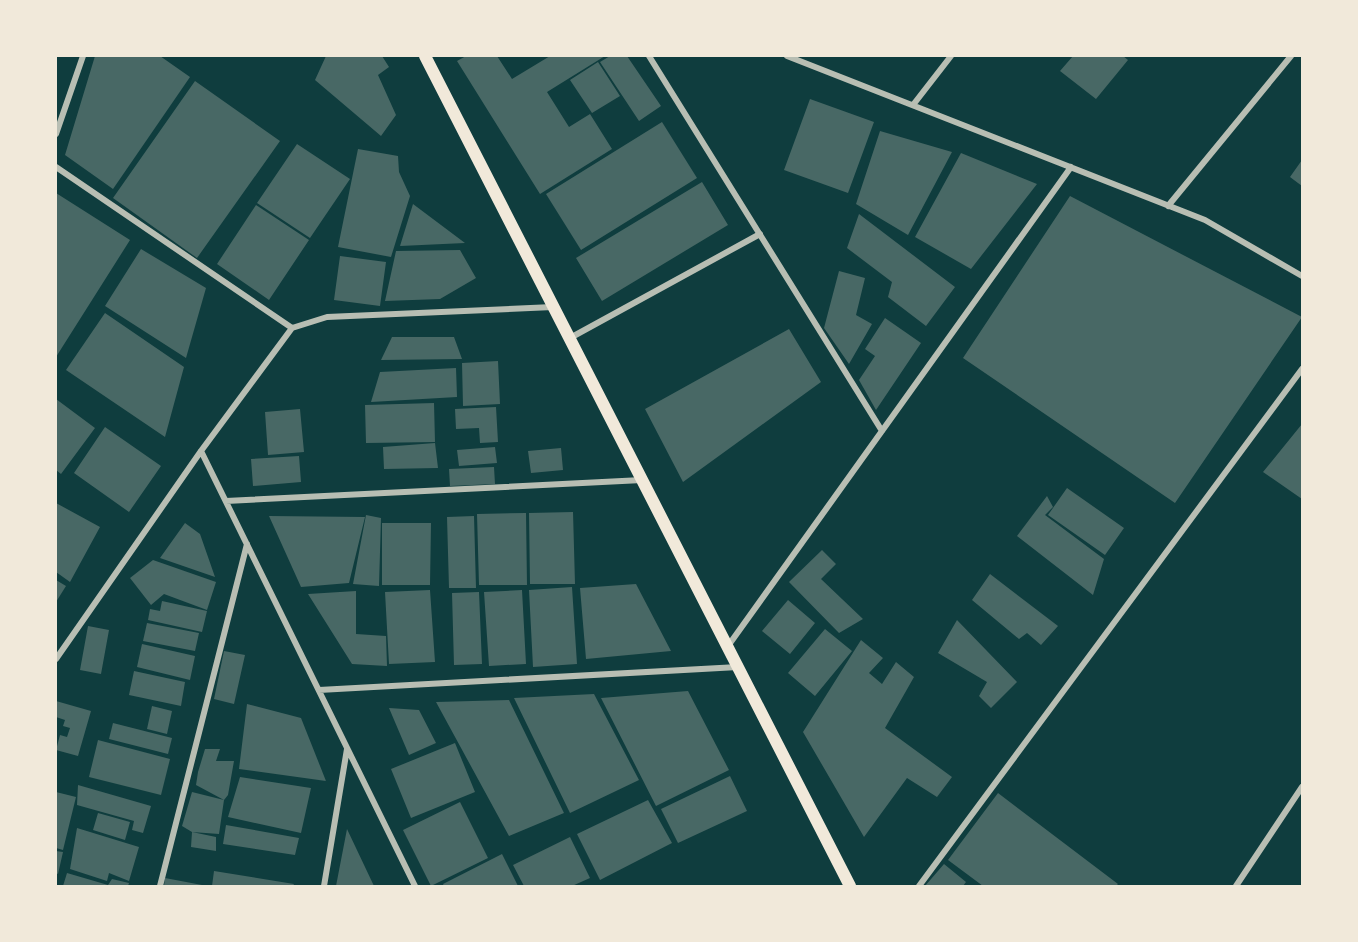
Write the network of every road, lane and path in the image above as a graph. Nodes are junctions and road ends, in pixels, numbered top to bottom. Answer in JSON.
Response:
{"nodes":[{"id":1,"x":83,"y":56,"type":"edge"},
{"id":2,"x":424,"y":56,"type":"edge"},
{"id":3,"x":649,"y":56,"type":"edge"},
{"id":4,"x":786,"y":56,"type":"edge"},
{"id":5,"x":951,"y":56,"type":"edge"},
{"id":6,"x":1291,"y":56,"type":"edge"},
{"id":7,"x":913,"y":105,"type":"junction"},
{"id":8,"x":56,"y":134,"type":"edge"},
{"id":9,"x":56,"y":167,"type":"edge"},
{"id":10,"x":1071,"y":167,"type":"junction"},
{"id":11,"x":1168,"y":206,"type":"junction"},
{"id":12,"x":760,"y":234,"type":"junction"},
{"id":13,"x":1302,"y":276,"type":"edge"},
{"id":14,"x":553,"y":307,"type":"junction"},
{"id":15,"x":292,"y":328,"type":"junction"},
{"id":16,"x":570,"y":339,"type":"junction"},
{"id":17,"x":1302,"y":369,"type":"edge"},
{"id":18,"x":882,"y":431,"type":"junction"},
{"id":19,"x":201,"y":451,"type":"junction"},
{"id":20,"x":642,"y":479,"type":"junction"},
{"id":21,"x":226,"y":501,"type":"junction"},
{"id":22,"x":247,"y":544,"type":"junction"},
{"id":23,"x":728,"y":646,"type":"junction"},
{"id":24,"x":56,"y":659,"type":"edge"},
{"id":25,"x":739,"y":667,"type":"junction"},
{"id":26,"x":319,"y":690,"type":"junction"},
{"id":27,"x":348,"y":749,"type":"junction"},
{"id":28,"x":1302,"y":787,"type":"edge"},
{"id":29,"x":160,"y":886,"type":"edge"},
{"id":30,"x":324,"y":886,"type":"edge"},
{"id":31,"x":415,"y":886,"type":"edge"},
{"id":32,"x":850,"y":886,"type":"edge"},
{"id":33,"x":919,"y":886,"type":"edge"},
{"id":34,"x":1236,"y":886,"type":"edge"}],
"edges":[{"from":1,"to":8,"type":"street"},
{"from":2,"to":14,"type":"main road"},
{"from":3,"to":12,"type":"street"},
{"from":4,"to":7,"type":"street"},
{"from":5,"to":7,"type":"street"},
{"from":6,"to":11,"type":"street"},
{"from":7,"to":10,"type":"street"},
{"from":9,"to":15,"type":"street"},
{"from":10,"to":11,"type":"street"},
{"from":10,"to":18,"type":"street"},
{"from":11,"to":13,"type":"street"},
{"from":12,"to":16,"type":"street"},
{"from":12,"to":18,"type":"street"},
{"from":14,"to":15,"type":"street"},
{"from":14,"to":16,"type":"main road"},
{"from":15,"to":19,"type":"street"},
{"from":16,"to":20,"type":"main road"},
{"from":17,"to":33,"type":"street"},
{"from":18,"to":23,"type":"street"},
{"from":19,"to":21,"type":"street"},
{"from":19,"to":24,"type":"street"},
{"from":20,"to":21,"type":"street"},
{"from":20,"to":23,"type":"main road"},
{"from":21,"to":22,"type":"street"},
{"from":22,"to":26,"type":"street"},
{"from":22,"to":29,"type":"street"},
{"from":23,"to":25,"type":"main road"},
{"from":25,"to":26,"type":"street"},
{"from":25,"to":32,"type":"main road"},
{"from":26,"to":27,"type":"street"},
{"from":27,"to":30,"type":"street"},
{"from":27,"to":31,"type":"street"},
{"from":28,"to":34,"type":"street"}]}
